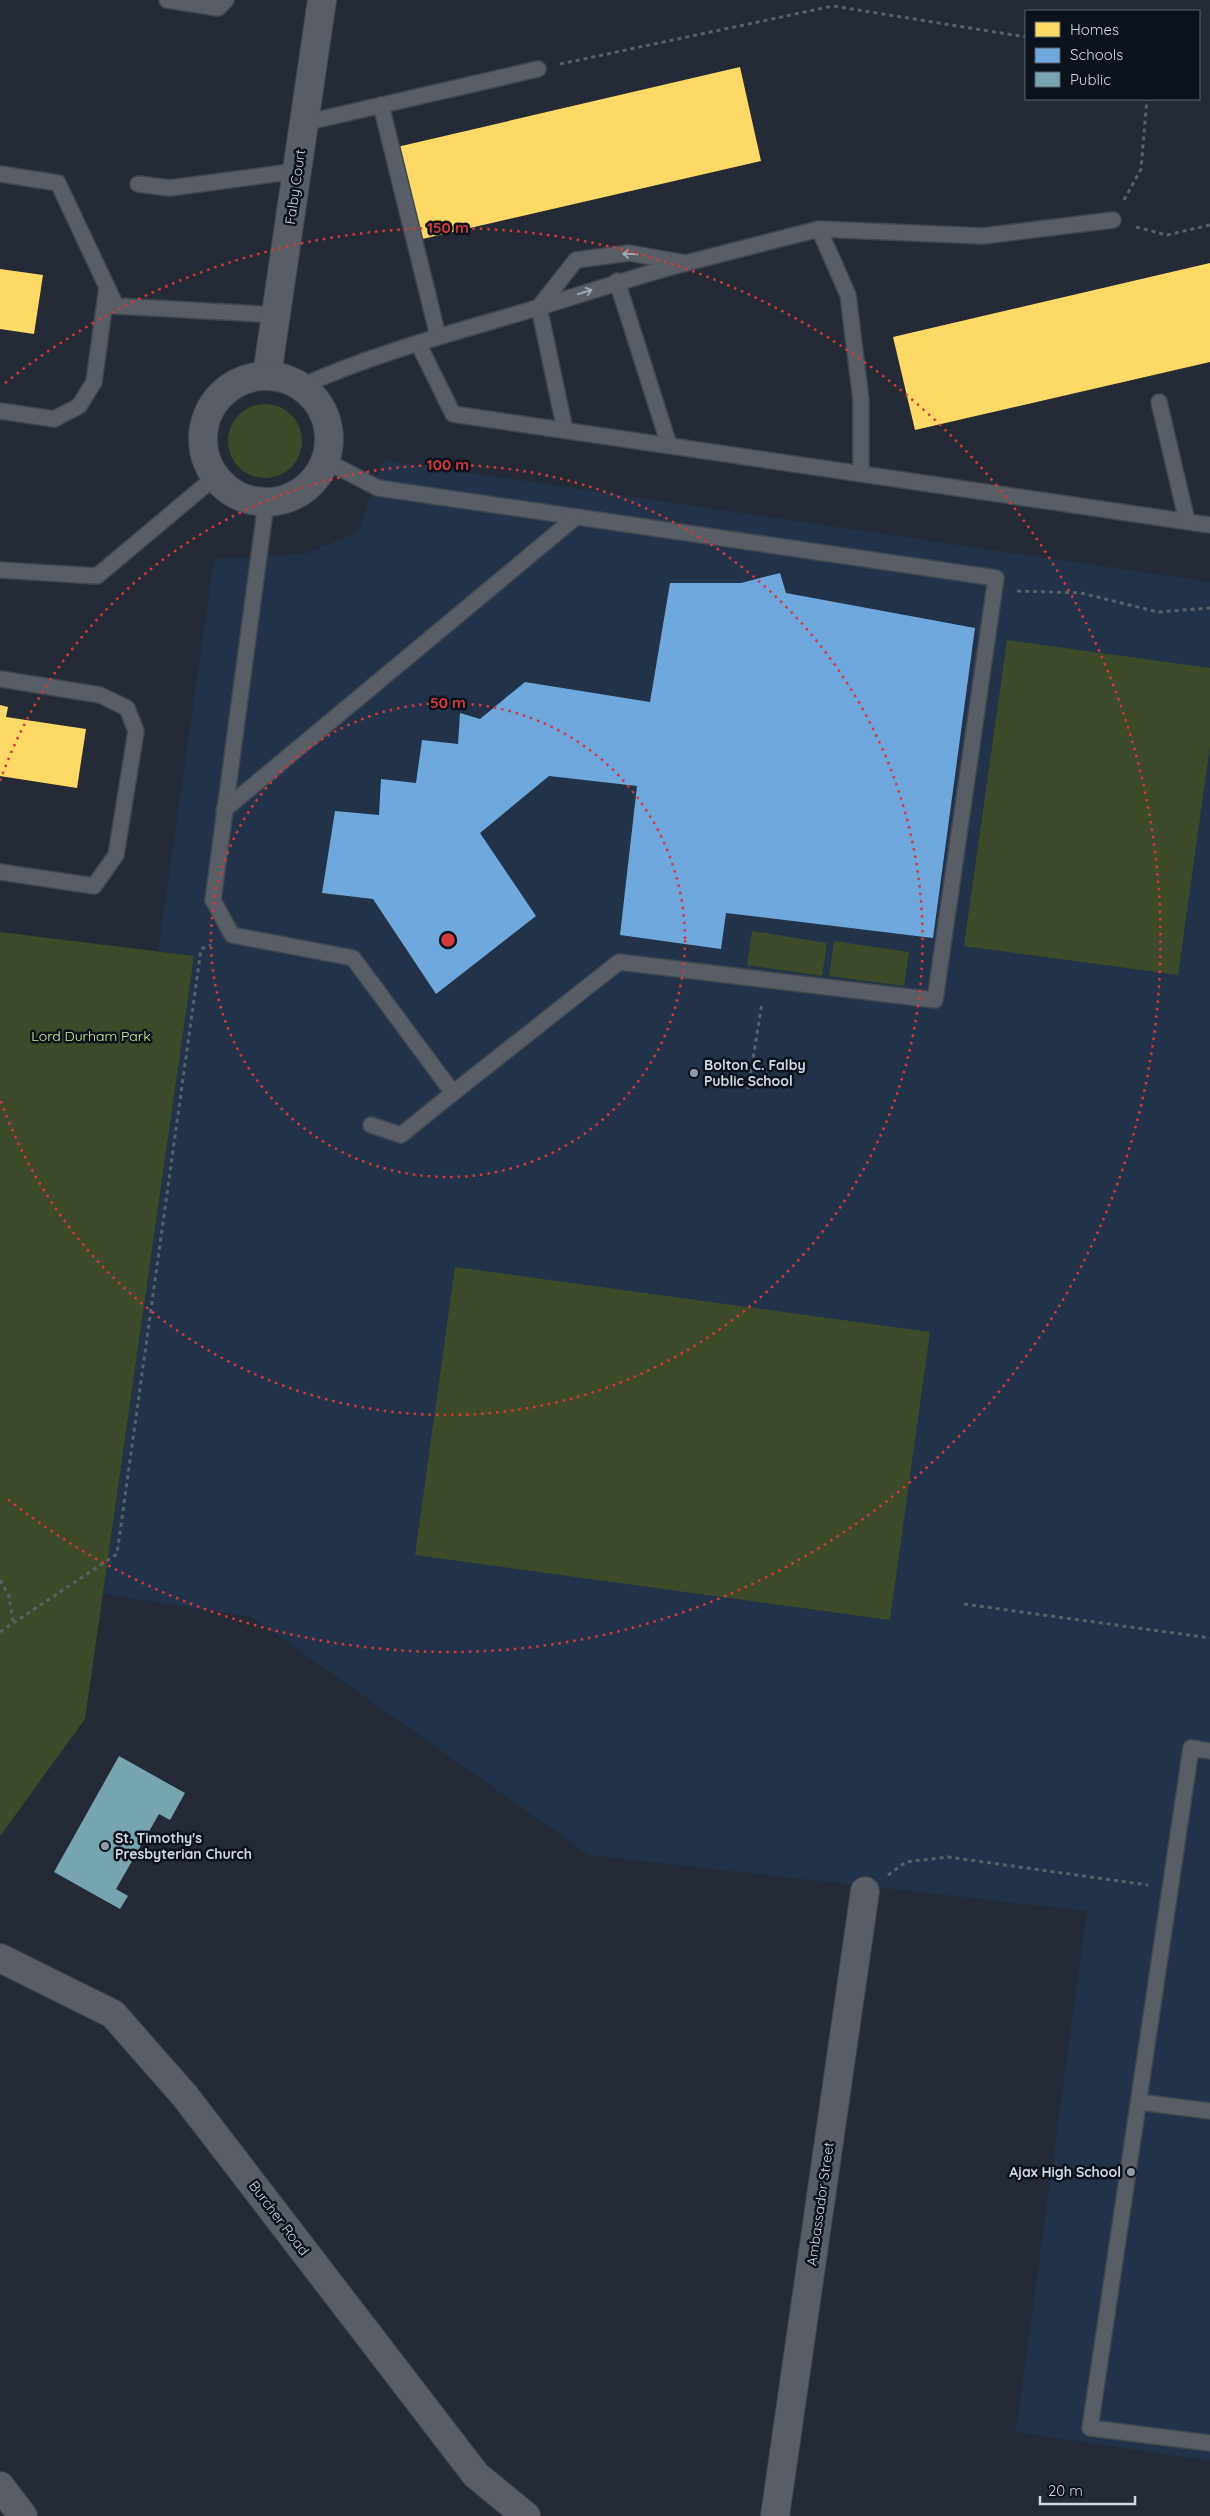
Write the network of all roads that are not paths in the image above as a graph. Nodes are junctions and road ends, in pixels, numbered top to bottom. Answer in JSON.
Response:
{"nodes":[{"id":1,"x":167,"y":0,"type":"edge"},
{"id":2,"x":226,"y":0,"type":"edge"},
{"id":3,"x":322,"y":0,"type":"edge"},
{"id":4,"x":538,"y":69,"type":"road end"},
{"id":5,"x":381,"y":106,"type":"junction"},
{"id":6,"x":304,"y":123,"type":"junction"},
{"id":7,"x":297,"y":171,"type":"junction"},
{"id":8,"x":0,"y":174,"type":"edge"},
{"id":9,"x":138,"y":184,"type":"dead end"},
{"id":10,"x":1113,"y":220,"type":"road end"},
{"id":11,"x":819,"y":228,"type":"junction"},
{"id":12,"x":686,"y":263,"type":"junction"},
{"id":13,"x":616,"y":281,"type":"junction"},
{"id":14,"x":107,"y":287,"type":"junction"},
{"id":15,"x":539,"y":307,"type":"junction"},
{"id":16,"x":277,"y":315,"type":"junction"},
{"id":17,"x":438,"y":336,"type":"junction"},
{"id":18,"x":418,"y":343,"type":"junction"},
{"id":19,"x":267,"y":375,"type":"junction"},
{"id":20,"x":302,"y":386,"type":"junction"},
{"id":21,"x":1159,"y":402,"type":"dead end"},
{"id":22,"x":0,"y":411,"type":"edge"},
{"id":23,"x":565,"y":430,"type":"junction"},
{"id":24,"x":669,"y":445,"type":"junction"},
{"id":25,"x":326,"y":461,"type":"junction"},
{"id":26,"x":861,"y":474,"type":"junction"},
{"id":27,"x":215,"y":477,"type":"junction"},
{"id":28,"x":266,"y":503,"type":"junction"},
{"id":29,"x":576,"y":517,"type":"junction"},
{"id":30,"x":1187,"y":522,"type":"junction"},
{"id":31,"x":1210,"y":525,"type":"edge"},
{"id":32,"x":0,"y":570,"type":"edge"},
{"id":33,"x":0,"y":679,"type":"edge"},
{"id":34,"x":224,"y":810,"type":"junction"},
{"id":35,"x":0,"y":872,"type":"edge"},
{"id":36,"x":453,"y":1093,"type":"junction"},
{"id":37,"x":371,"y":1125,"type":"dead end"},
{"id":38,"x":1210,"y":1751,"type":"edge"},
{"id":39,"x":865,"y":1891,"type":"road end"},
{"id":40,"x":0,"y":1958,"type":"edge"},
{"id":41,"x":1139,"y":2102,"type":"junction"},
{"id":42,"x":1210,"y":2111,"type":"edge"},
{"id":43,"x":1210,"y":2443,"type":"edge"},
{"id":44,"x":0,"y":2486,"type":"edge"},
{"id":45,"x":23,"y":2516,"type":"edge"},
{"id":46,"x":526,"y":2516,"type":"edge"},
{"id":47,"x":775,"y":2516,"type":"edge"}],
"edges":[{"from":1,"to":2,"type":"lane"},
{"from":3,"to":6,"type":"street","name":"Falby Court"},
{"from":4,"to":5,"type":"lane"},
{"from":5,"to":6,"type":"lane"},
{"from":5,"to":17,"type":"lane"},
{"from":6,"to":7,"type":"street","name":"Falby Court"},
{"from":7,"to":9,"type":"lane"},
{"from":7,"to":16,"type":"street","name":"Falby Court"},
{"from":8,"to":14,"type":"lane"},
{"from":10,"to":11,"type":"lane"},
{"from":11,"to":12,"type":"lane"},
{"from":11,"to":26,"type":"lane"},
{"from":12,"to":13,"type":"lane"},
{"from":12,"to":15,"type":"lane","one_way":true},
{"from":15,"to":13,"type":"lane","one_way":true},
{"from":13,"to":24,"type":"lane"},
{"from":14,"to":16,"type":"lane"},
{"from":14,"to":22,"type":"lane"},
{"from":15,"to":17,"type":"lane"},
{"from":15,"to":23,"type":"lane"},
{"from":16,"to":19,"type":"street","name":"Falby Court"},
{"from":17,"to":18,"type":"lane"},
{"from":18,"to":20,"type":"lane"},
{"from":18,"to":23,"type":"lane"},
{"from":19,"to":20,"type":"street"},
{"from":19,"to":27,"type":"street"},
{"from":20,"to":25,"type":"street"},
{"from":21,"to":30,"type":"lane"},
{"from":23,"to":24,"type":"lane"},
{"from":24,"to":26,"type":"lane"},
{"from":25,"to":28,"type":"street"},
{"from":25,"to":29,"type":"lane"},
{"from":26,"to":30,"type":"lane"},
{"from":27,"to":28,"type":"street"},
{"from":27,"to":32,"type":"lane"},
{"from":28,"to":34,"type":"lane"},
{"from":29,"to":34,"type":"lane"},
{"from":29,"to":36,"type":"lane"},
{"from":30,"to":31,"type":"lane"},
{"from":33,"to":35,"type":"lane"},
{"from":34,"to":36,"type":"lane"},
{"from":36,"to":37,"type":"lane"},
{"from":38,"to":41,"type":"lane"},
{"from":39,"to":47,"type":"street","name":"Ambassador Street"},
{"from":40,"to":46,"type":"street","name":"Burcher Road"},
{"from":41,"to":42,"type":"lane"},
{"from":41,"to":43,"type":"lane"},
{"from":44,"to":45,"type":"street"}]}
